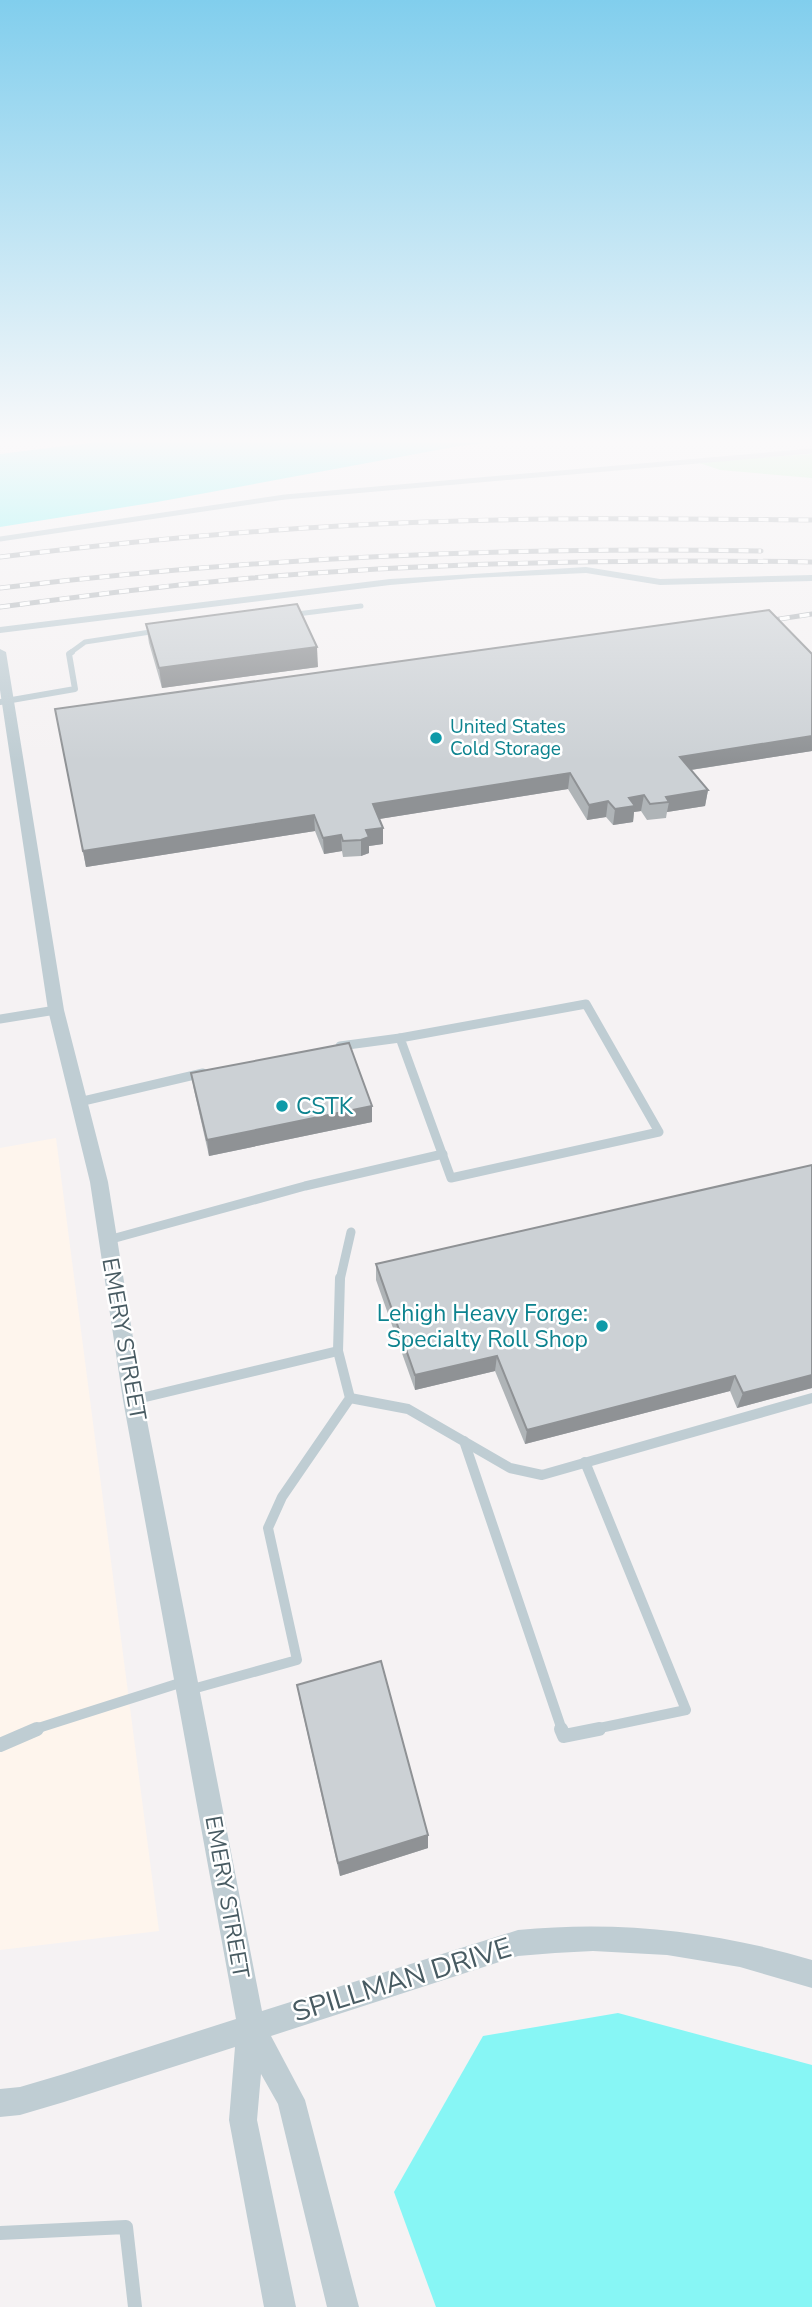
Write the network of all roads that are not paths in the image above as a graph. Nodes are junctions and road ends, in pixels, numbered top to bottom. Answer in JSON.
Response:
{"nodes":[{"id":1,"x":812,"y":578,"type":"edge"},
{"id":2,"x":361,"y":606,"type":"dead end"},
{"id":3,"x":278,"y":616,"type":"edge"},
{"id":4,"x":167,"y":630,"type":"edge"},
{"id":5,"x":0,"y":631,"type":"edge"},
{"id":6,"x":0,"y":652,"type":"edge"},
{"id":7,"x":3,"y":701,"type":"edge"},
{"id":8,"x":56,"y":1010,"type":"junction"},
{"id":9,"x":0,"y":1019,"type":"edge"},
{"id":10,"x":400,"y":1038,"type":"junction"},
{"id":11,"x":331,"y":1047,"type":"edge"},
{"id":12,"x":216,"y":1070,"type":"edge"},
{"id":13,"x":79,"y":1102,"type":"junction"},
{"id":14,"x":443,"y":1154,"type":"junction"},
{"id":15,"x":351,"y":1231,"type":"dead end"},
{"id":16,"x":108,"y":1240,"type":"junction"},
{"id":17,"x":338,"y":1351,"type":"junction"},
{"id":18,"x":350,"y":1398,"type":"junction"},
{"id":19,"x":812,"y":1398,"type":"edge"},
{"id":20,"x":133,"y":1400,"type":"junction"},
{"id":21,"x":464,"y":1441,"type":"junction"},
{"id":22,"x":585,"y":1462,"type":"junction"},
{"id":23,"x":188,"y":1685,"type":"junction"},
{"id":24,"x":0,"y":1745,"type":"edge"},
{"id":25,"x":812,"y":1974,"type":"edge"},
{"id":26,"x":251,"y":2027,"type":"junction"},
{"id":27,"x":0,"y":2103,"type":"edge"},
{"id":28,"x":0,"y":2233,"type":"edge"},
{"id":29,"x":135,"y":2307,"type":"edge"},
{"id":30,"x":280,"y":2307,"type":"edge"},
{"id":31,"x":343,"y":2307,"type":"edge"}],
"edges":[{"from":1,"to":5,"type":"street"},
{"from":2,"to":3,"type":"lane"},
{"from":4,"to":7,"type":"lane"},
{"from":6,"to":7,"type":"street","name":"EMERY STREET"},
{"from":7,"to":8,"type":"street","name":"EMERY STREET"},
{"from":8,"to":9,"type":"lane"},
{"from":8,"to":13,"type":"street","name":"EMERY STREET"},
{"from":10,"to":11,"type":"lane"},
{"from":10,"to":14,"type":"lane"},
{"from":10,"to":14,"type":"lane"},
{"from":12,"to":13,"type":"lane"},
{"from":13,"to":16,"type":"street","name":"EMERY STREET"},
{"from":14,"to":16,"type":"lane"},
{"from":15,"to":17,"type":"lane"},
{"from":16,"to":20,"type":"street","name":"EMERY STREET"},
{"from":17,"to":18,"type":"lane"},
{"from":17,"to":20,"type":"lane"},
{"from":18,"to":21,"type":"lane"},
{"from":18,"to":23,"type":"lane"},
{"from":19,"to":22,"type":"lane"},
{"from":20,"to":23,"type":"street","name":"EMERY STREET"},
{"from":21,"to":22,"type":"lane"},
{"from":21,"to":22,"type":"lane"},
{"from":23,"to":24,"type":"lane"},
{"from":23,"to":26,"type":"street","name":"EMERY STREET"},
{"from":25,"to":26,"type":"street","name":"SPILLMAN DRIVE"},
{"from":26,"to":27,"type":"street","name":"SPILLMAN DRIVE"},
{"from":26,"to":30,"type":"street","name":"EMERY STREET"},
{"from":26,"to":31,"type":"street","name":"EMERY STREET"},
{"from":28,"to":29,"type":"lane"}]}
